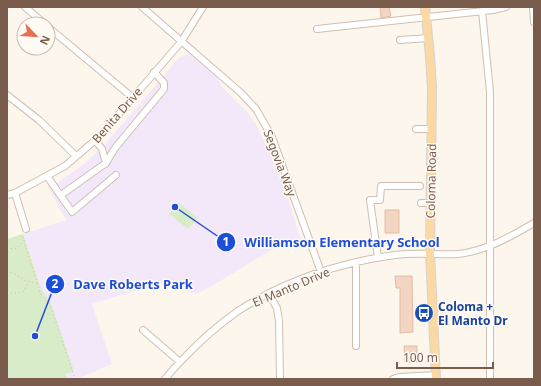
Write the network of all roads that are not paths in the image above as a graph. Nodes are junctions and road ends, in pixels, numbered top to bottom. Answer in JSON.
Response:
{"nodes":[{"id":1,"x":25,"y":7,"type":"edge"},
{"id":2,"x":142,"y":7,"type":"edge"},
{"id":3,"x":203,"y":7,"type":"edge"},
{"id":4,"x":425,"y":7,"type":"edge"},
{"id":5,"x":506,"y":7,"type":"edge"},
{"id":6,"x":532,"y":7,"type":"edge"},
{"id":7,"x":491,"y":8,"type":"edge"},
{"id":8,"x":473,"y":9,"type":"edge"},
{"id":9,"x":454,"y":10,"type":"edge"},
{"id":10,"x":482,"y":11,"type":"junction"},
{"id":11,"x":36,"y":16,"type":"edge"},
{"id":12,"x":426,"y":16,"type":"junction"},
{"id":13,"x":534,"y":22,"type":"edge"},
{"id":14,"x":317,"y":29,"type":"dead end"},
{"id":15,"x":56,"y":34,"type":"edge"},
{"id":16,"x":429,"y":38,"type":"junction"},
{"id":17,"x":400,"y":40,"type":"dead end"},
{"id":18,"x":181,"y":42,"type":"junction"},
{"id":19,"x":154,"y":72,"type":"junction"},
{"id":20,"x":7,"y":95,"type":"edge"},
{"id":21,"x":132,"y":97,"type":"junction"},
{"id":22,"x":416,"y":129,"type":"dead end"},
{"id":23,"x":432,"y":129,"type":"junction"},
{"id":24,"x":95,"y":140,"type":"junction"},
{"id":25,"x":114,"y":148,"type":"junction"},
{"id":26,"x":102,"y":149,"type":"junction"},
{"id":27,"x":76,"y":156,"type":"junction"},
{"id":28,"x":106,"y":163,"type":"junction"},
{"id":29,"x":116,"y":175,"type":"dead end"},
{"id":30,"x":48,"y":176,"type":"junction"},
{"id":31,"x":420,"y":186,"type":"dead end"},
{"id":32,"x":15,"y":193,"type":"junction"},
{"id":33,"x":7,"y":195,"type":"edge"},
{"id":34,"x":61,"y":195,"type":"junction"},
{"id":35,"x":421,"y":203,"type":"dead end"},
{"id":36,"x":431,"y":203,"type":"junction"},
{"id":37,"x":534,"y":223,"type":"edge"},
{"id":38,"x":24,"y":232,"type":"road end"},
{"id":39,"x":490,"y":246,"type":"junction"},
{"id":40,"x":430,"y":253,"type":"junction"},
{"id":41,"x":378,"y":258,"type":"junction"},
{"id":42,"x":356,"y":262,"type":"junction"},
{"id":43,"x":321,"y":272,"type":"junction"},
{"id":44,"x":269,"y":294,"type":"junction"},
{"id":45,"x":143,"y":330,"type":"dead end"},
{"id":46,"x":356,"y":346,"type":"dead end"},
{"id":47,"x":180,"y":362,"type":"junction"},
{"id":48,"x":436,"y":377,"type":"edge"},
{"id":49,"x":165,"y":379,"type":"edge"},
{"id":50,"x":280,"y":379,"type":"edge"},
{"id":51,"x":393,"y":379,"type":"edge"},
{"id":52,"x":490,"y":379,"type":"edge"}],
"edges":[{"from":1,"to":11,"type":"street"},
{"from":2,"to":18,"type":"street","name":"Segovia Way"},
{"from":3,"to":18,"type":"street","name":"Benita Drive"},
{"from":4,"to":12,"type":"main road","name":"Coloma Road"},
{"from":5,"to":7,"type":"street"},
{"from":6,"to":13,"type":"street"},
{"from":7,"to":10,"type":"street"},
{"from":8,"to":9,"type":"street"},
{"from":8,"to":10,"type":"street"},
{"from":9,"to":12,"type":"street"},
{"from":10,"to":39,"type":"street"},
{"from":12,"to":14,"type":"street"},
{"from":12,"to":16,"type":"main road","name":"Coloma Road"},
{"from":15,"to":21,"type":"street"},
{"from":16,"to":17,"type":"street"},
{"from":16,"to":23,"type":"main road","name":"Coloma Road"},
{"from":18,"to":19,"type":"street","name":"Benita Drive"},
{"from":18,"to":43,"type":"street","name":"Segovia Way"},
{"from":19,"to":21,"type":"street","name":"Benita Drive"},
{"from":19,"to":25,"type":"street"},
{"from":20,"to":27,"type":"street"},
{"from":21,"to":24,"type":"street","name":"Benita Drive"},
{"from":22,"to":23,"type":"street"},
{"from":23,"to":36,"type":"main road","name":"Coloma Road"},
{"from":24,"to":26,"type":"street"},
{"from":24,"to":27,"type":"street","name":"Benita Drive"},
{"from":25,"to":26,"type":"street"},
{"from":25,"to":28,"type":"street"},
{"from":26,"to":28,"type":"street"},
{"from":27,"to":30,"type":"street","name":"Benita Drive"},
{"from":28,"to":34,"type":"street"},
{"from":29,"to":34,"type":"street"},
{"from":30,"to":32,"type":"street","name":"Benita Drive"},
{"from":30,"to":34,"type":"street"},
{"from":31,"to":41,"type":"street"},
{"from":32,"to":33,"type":"street","name":"Benita Drive"},
{"from":32,"to":38,"type":"street"},
{"from":35,"to":36,"type":"street"},
{"from":36,"to":40,"type":"main road","name":"Coloma Road"},
{"from":37,"to":39,"type":"street","name":"El Manto Drive"},
{"from":39,"to":40,"type":"street","name":"El Manto Drive"},
{"from":39,"to":52,"type":"street"},
{"from":40,"to":41,"type":"street","name":"El Manto Drive"},
{"from":40,"to":48,"type":"main road","name":"Coloma Road"},
{"from":41,"to":42,"type":"street","name":"El Manto Drive"},
{"from":42,"to":43,"type":"street","name":"El Manto Drive"},
{"from":42,"to":46,"type":"street"},
{"from":43,"to":44,"type":"street","name":"El Manto Drive"},
{"from":44,"to":47,"type":"street","name":"El Manto Drive"},
{"from":44,"to":50,"type":"street"},
{"from":45,"to":47,"type":"street"},
{"from":47,"to":49,"type":"street","name":"El Manto Drive"},
{"from":48,"to":51,"type":"street"}]}
